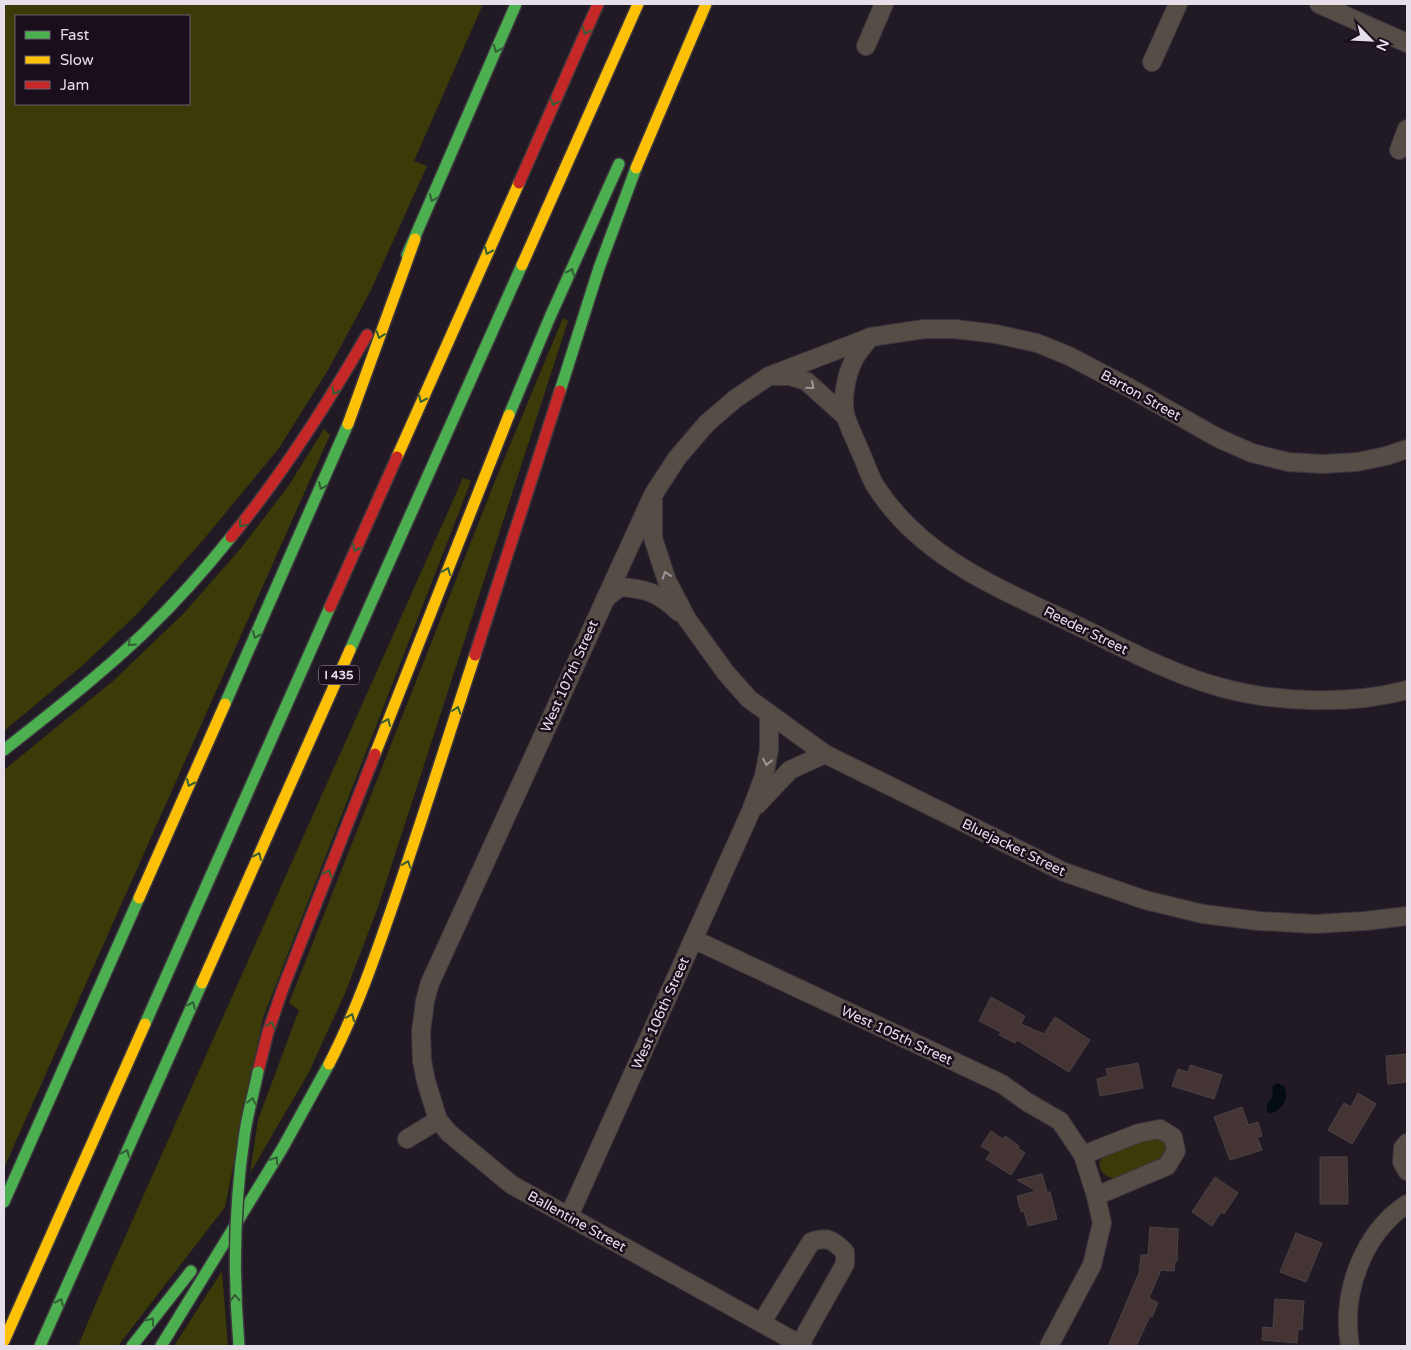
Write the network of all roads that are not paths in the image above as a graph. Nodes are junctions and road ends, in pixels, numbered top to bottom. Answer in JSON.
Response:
{"nodes":[{"id":1,"x":516,"y":4,"type":"edge"},
{"id":2,"x":598,"y":4,"type":"edge"},
{"id":3,"x":638,"y":4,"type":"edge"},
{"id":4,"x":884,"y":4,"type":"edge"},
{"id":5,"x":1178,"y":4,"type":"edge"},
{"id":6,"x":1318,"y":4,"type":"edge"},
{"id":7,"x":705,"y":7,"type":"edge"},
{"id":8,"x":1407,"y":43,"type":"edge"},
{"id":9,"x":866,"y":46,"type":"dead end"},
{"id":10,"x":674,"y":49,"type":"dead end"},
{"id":11,"x":1152,"y":62,"type":"dead end"},
{"id":12,"x":1407,"y":129,"type":"edge"},
{"id":13,"x":1399,"y":150,"type":"dead end"},
{"id":14,"x":623,"y":156,"type":"dead end"},
{"id":15,"x":415,"y":240,"type":"junction"},
{"id":16,"x":871,"y":337,"type":"junction"},
{"id":17,"x":769,"y":376,"type":"junction"},
{"id":18,"x":846,"y":416,"type":"junction"},
{"id":19,"x":1407,"y":449,"type":"edge"},
{"id":20,"x":653,"y":495,"type":"junction"},
{"id":21,"x":604,"y":600,"type":"junction"},
{"id":22,"x":687,"y":619,"type":"junction"},
{"id":23,"x":1407,"y":690,"type":"edge"},
{"id":24,"x":768,"y":713,"type":"junction"},
{"id":25,"x":4,"y":750,"type":"edge"},
{"id":26,"x":825,"y":754,"type":"junction"},
{"id":27,"x":751,"y":810,"type":"junction"},
{"id":28,"x":1407,"y":916,"type":"edge"},
{"id":29,"x":693,"y":939,"type":"junction"},
{"id":30,"x":438,"y":1120,"type":"junction"},
{"id":31,"x":407,"y":1139,"type":"dead end"},
{"id":32,"x":1407,"y":1143,"type":"edge"},
{"id":33,"x":1083,"y":1155,"type":"junction"},
{"id":34,"x":1407,"y":1171,"type":"edge"},
{"id":35,"x":1096,"y":1196,"type":"junction"},
{"id":36,"x":249,"y":1201,"type":"junction"},
{"id":37,"x":4,"y":1202,"type":"edge"},
{"id":38,"x":1407,"y":1204,"type":"edge"},
{"id":39,"x":569,"y":1216,"type":"junction"},
{"id":40,"x":762,"y":1322,"type":"junction"},
{"id":41,"x":4,"y":1341,"type":"edge"},
{"id":42,"x":802,"y":1345,"type":"edge"},
{"id":43,"x":40,"y":1346,"type":"edge"},
{"id":44,"x":132,"y":1346,"type":"edge"},
{"id":45,"x":160,"y":1346,"type":"edge"},
{"id":46,"x":239,"y":1346,"type":"edge"},
{"id":47,"x":1049,"y":1346,"type":"edge"},
{"id":48,"x":1350,"y":1346,"type":"edge"}],
"edges":[{"from":1,"to":15,"type":"highway","one_way":true},
{"from":2,"to":41,"type":"highway","number":"I 435","one_way":true},
{"from":43,"to":3,"type":"highway","number":"I 435","one_way":true},
{"from":4,"to":9,"type":"street"},
{"from":5,"to":11,"type":"street"},
{"from":6,"to":8,"type":"street"},
{"from":7,"to":10,"type":"highway"},
{"from":36,"to":7,"type":"highway","one_way":true},
{"from":12,"to":13,"type":"street"},
{"from":46,"to":14,"type":"highway","one_way":true,"bridge":true},
{"from":15,"to":25,"type":"highway","one_way":true},
{"from":15,"to":37,"type":"highway","one_way":true},
{"from":16,"to":17,"type":"street","name":"West 107th Street"},
{"from":16,"to":18,"type":"street","name":"Reeder Street"},
{"from":16,"to":19,"type":"street","name":"Barton Street"},
{"from":17,"to":18,"type":"street","name":"Reeder Street","one_way":true},
{"from":17,"to":20,"type":"street","name":"West 107th Street"},
{"from":18,"to":23,"type":"street","name":"Reeder Street"},
{"from":20,"to":21,"type":"street","name":"West 107th Street"},
{"from":22,"to":20,"type":"street","name":"Bluejacket Street","one_way":true},
{"from":21,"to":22,"type":"street","name":"Bluejacket Street"},
{"from":21,"to":30,"type":"street","name":"West 107th Street"},
{"from":22,"to":24,"type":"street","name":"Bluejacket Street"},
{"from":24,"to":26,"type":"street","name":"Bluejacket Street"},
{"from":24,"to":27,"type":"street","name":"West 106th Street","one_way":true},
{"from":26,"to":27,"type":"street","name":"West 106th Street"},
{"from":26,"to":28,"type":"street","name":"Bluejacket Street"},
{"from":27,"to":29,"type":"street","name":"West 106th Street"},
{"from":29,"to":33,"type":"street","name":"West 105th Street"},
{"from":29,"to":39,"type":"street","name":"West 106th Street"},
{"from":30,"to":31,"type":"street"},
{"from":30,"to":39,"type":"street","name":"Ballentine Street"},
{"from":32,"to":34,"type":"street"},
{"from":33,"to":35,"type":"street","name":"West 105th Street"},
{"from":33,"to":35,"type":"street"},
{"from":35,"to":47,"type":"street","name":"West 105th Street"},
{"from":44,"to":36,"type":"highway","one_way":true},
{"from":36,"to":45,"type":"highway"},
{"from":38,"to":48,"type":"street"},
{"from":39,"to":40,"type":"street","name":"Ballentine Street"},
{"from":40,"to":42,"type":"street","name":"Ballentine Street"},
{"from":40,"to":42,"type":"street","name":"Ballentine Street"}]}
